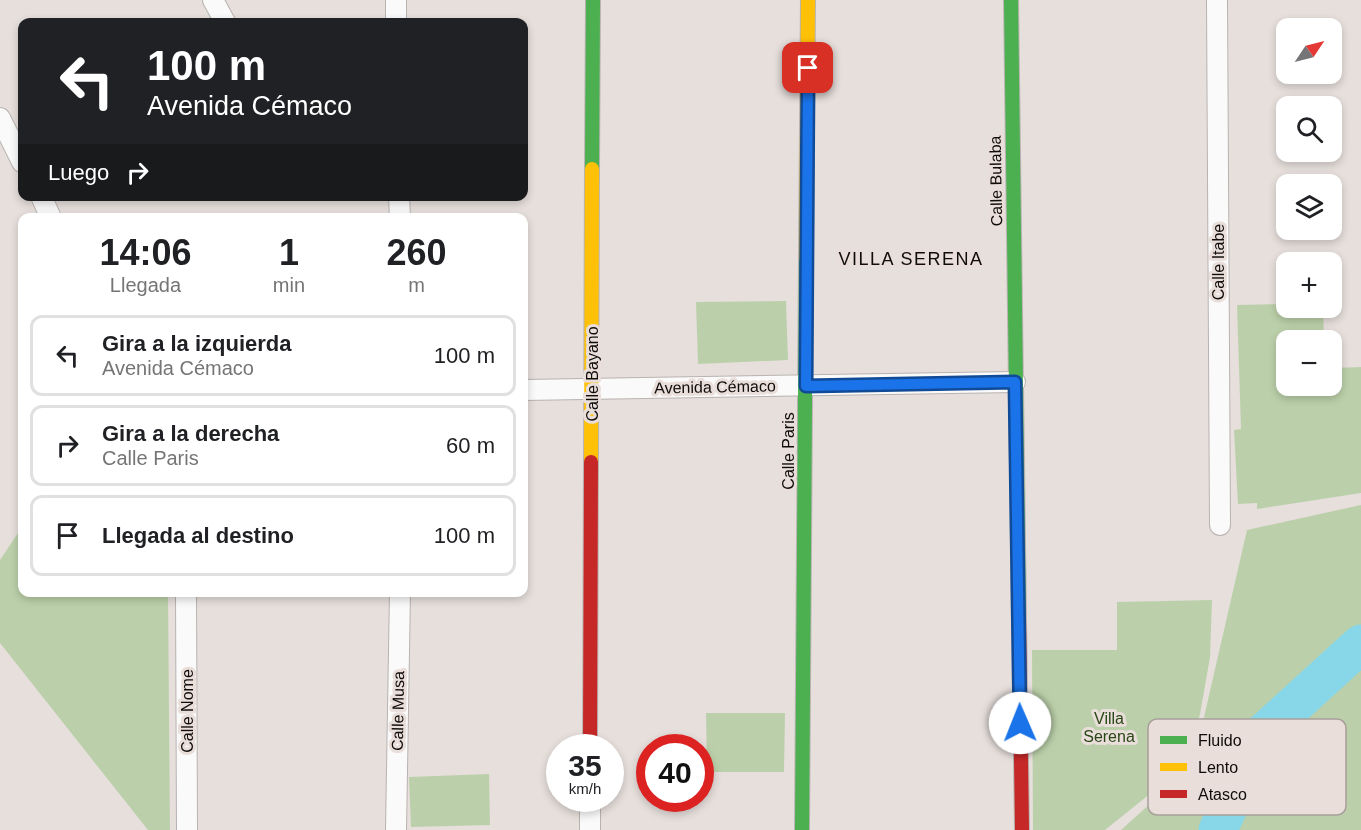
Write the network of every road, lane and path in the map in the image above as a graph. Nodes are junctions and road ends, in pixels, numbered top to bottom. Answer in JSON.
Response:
{"nodes":[{"id":1,"x":213,"y":0,"type":"edge"},
{"id":2,"x":396,"y":0,"type":"edge"},
{"id":3,"x":593,"y":0,"type":"edge"},
{"id":4,"x":808,"y":0,"type":"edge"},
{"id":5,"x":1011,"y":0,"type":"edge"},
{"id":6,"x":1217,"y":0,"type":"edge"},
{"id":7,"x":223,"y":18,"type":"edge"},
{"id":8,"x":396,"y":18,"type":"edge"},
{"id":9,"x":0,"y":118,"type":"edge"},
{"id":10,"x":18,"y":154,"type":"edge"},
{"id":11,"x":1015,"y":382,"type":"junction"},
{"id":12,"x":806,"y":386,"type":"junction"},
{"id":13,"x":592,"y":389,"type":"junction"},
{"id":14,"x":528,"y":390,"type":"edge"},
{"id":15,"x":1220,"y":525,"type":"dead end"},
{"id":16,"x":186,"y":597,"type":"edge"},
{"id":17,"x":400,"y":597,"type":"edge"},
{"id":18,"x":590,"y":734,"type":"edge"},
{"id":19,"x":590,"y":812,"type":"edge"},
{"id":20,"x":187,"y":830,"type":"edge"},
{"id":21,"x":396,"y":830,"type":"edge"},
{"id":22,"x":590,"y":830,"type":"edge"},
{"id":23,"x":802,"y":830,"type":"edge"},
{"id":24,"x":1022,"y":830,"type":"edge"}],
"edges":[{"from":1,"to":7,"type":"street"},
{"from":2,"to":8,"type":"street"},
{"from":3,"to":13,"type":"street","name":"Calle Bayano"},
{"from":4,"to":12,"type":"street","name":"Calle Paris"},
{"from":5,"to":11,"type":"street","name":"Calle Bulaba"},
{"from":6,"to":15,"type":"street","name":"Calle Itabe"},
{"from":9,"to":10,"type":"street"},
{"from":11,"to":12,"type":"street","name":"Avenida Cémaco"},
{"from":11,"to":24,"type":"street","name":"Calle Bulaba"},
{"from":12,"to":13,"type":"street","name":"Avenida Cémaco"},
{"from":12,"to":23,"type":"street","name":"Calle Paris"},
{"from":13,"to":14,"type":"street","name":"Avenida Cémaco"},
{"from":13,"to":18,"type":"street","name":"Calle Bayano"},
{"from":16,"to":20,"type":"street","name":"Calle Nome"},
{"from":17,"to":21,"type":"street","name":"Calle Musa"},
{"from":19,"to":22,"type":"street"}]}
